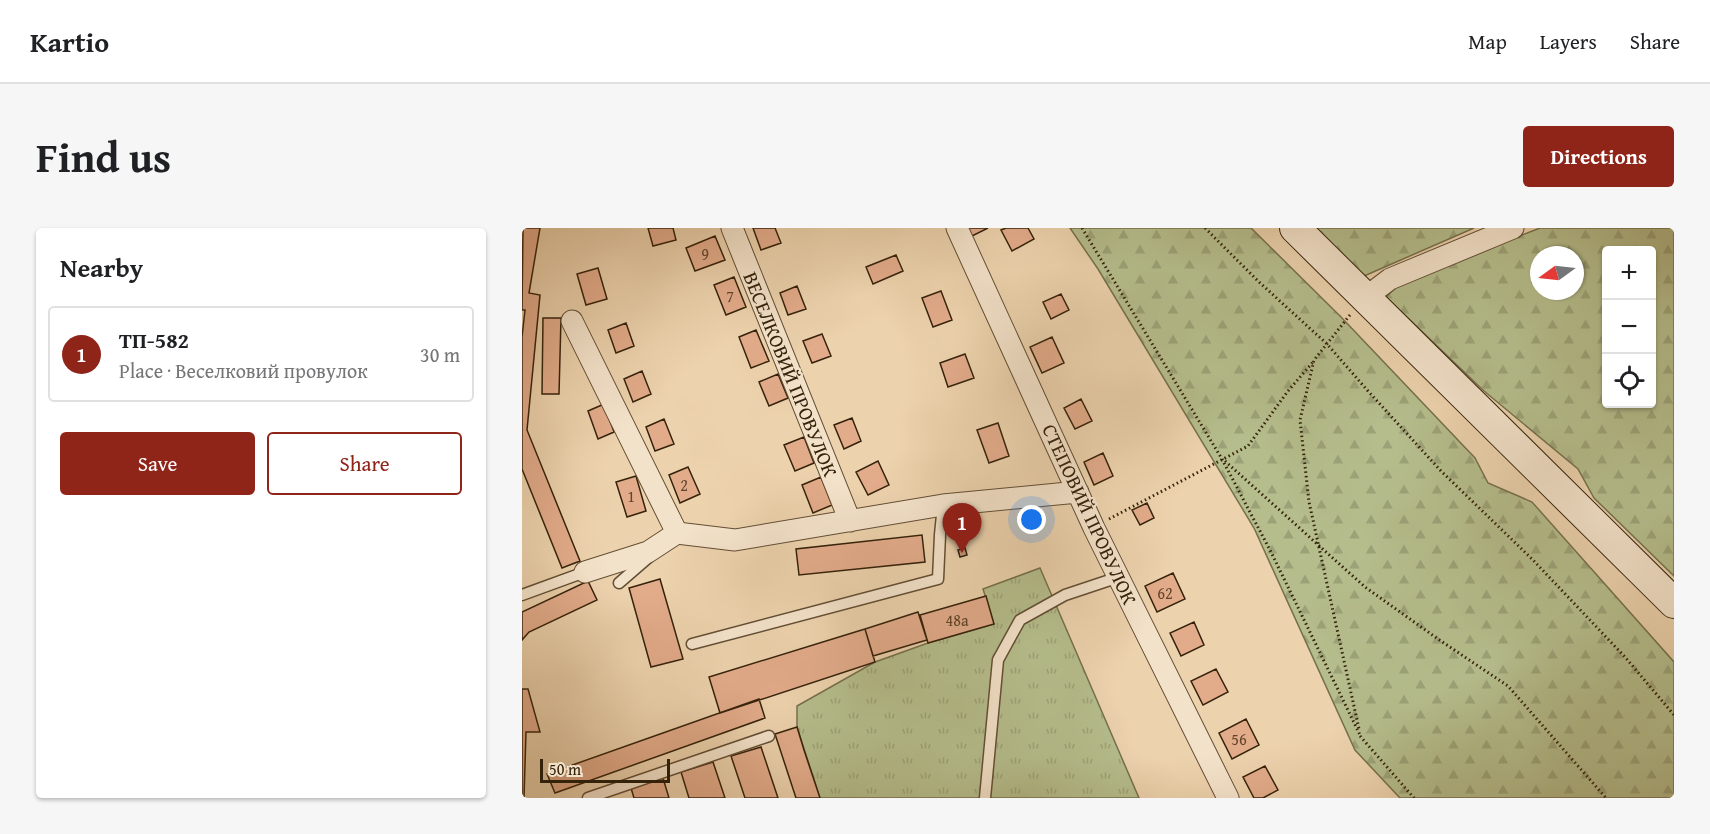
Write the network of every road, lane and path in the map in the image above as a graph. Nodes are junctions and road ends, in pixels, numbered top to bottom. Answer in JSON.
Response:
{"nodes":[{"id":1,"x":732,"y":228,"type":"edge"},
{"id":2,"x":957,"y":228,"type":"edge"},
{"id":3,"x":1082,"y":228,"type":"edge"},
{"id":4,"x":1205,"y":228,"type":"edge"},
{"id":5,"x":1295,"y":228,"type":"edge"},
{"id":6,"x":1513,"y":228,"type":"edge"},
{"id":7,"x":1365,"y":298,"type":"junction"},
{"id":8,"x":572,"y":321,"type":"dead end"},
{"id":9,"x":1327,"y":344,"type":"junction"},
{"id":10,"x":1314,"y":360,"type":"junction"},
{"id":11,"x":1222,"y":459,"type":"junction"},
{"id":12,"x":1078,"y":492,"type":"junction"},
{"id":13,"x":944,"y":505,"type":"junction"},
{"id":14,"x":850,"y":521,"type":"junction"},
{"id":15,"x":1094,"y":528,"type":"junction"},
{"id":16,"x":676,"y":533,"type":"junction"},
{"id":17,"x":585,"y":572,"type":"joint"},
{"id":18,"x":1119,"y":578,"type":"junction"},
{"id":19,"x":620,"y":583,"type":"dead end"},
{"id":20,"x":522,"y":595,"type":"edge"},
{"id":21,"x":1674,"y":603,"type":"edge"},
{"id":22,"x":692,"y":644,"type":"dead end"},
{"id":23,"x":1674,"y":715,"type":"edge"},
{"id":24,"x":769,"y":736,"type":"dead end"},
{"id":25,"x":1361,"y":737,"type":"junction"},
{"id":26,"x":588,"y":798,"type":"edge"},
{"id":27,"x":985,"y":798,"type":"edge"},
{"id":28,"x":1228,"y":798,"type":"edge"},
{"id":29,"x":1414,"y":798,"type":"edge"},
{"id":30,"x":1606,"y":798,"type":"edge"}],
"edges":[{"from":1,"to":14,"type":"street","name":"ВЕСЕЛКОВИЙ ПРОВУЛОК"},
{"from":2,"to":12,"type":"street","name":"СТЕПОВИЙ ПРОВУЛОК"},
{"from":3,"to":11,"type":"path"},
{"from":4,"to":9,"type":"path"},
{"from":5,"to":7,"type":"street"},
{"from":6,"to":7,"type":"street"},
{"from":7,"to":9,"type":"path"},
{"from":7,"to":21,"type":"street"},
{"from":8,"to":16,"type":"street"},
{"from":9,"to":10,"type":"path"},
{"from":9,"to":23,"type":"path"},
{"from":10,"to":11,"type":"path"},
{"from":10,"to":25,"type":"path"},
{"from":11,"to":15,"type":"path"},
{"from":11,"to":25,"type":"path"},
{"from":11,"to":30,"type":"path"},
{"from":12,"to":13,"type":"street"},
{"from":12,"to":15,"type":"street","name":"СТЕПОВИЙ ПРОВУЛОК"},
{"from":13,"to":14,"type":"street"},
{"from":13,"to":22,"type":"lane"},
{"from":14,"to":16,"type":"street"},
{"from":15,"to":18,"type":"street","name":"СТЕПОВИЙ ПРОВУЛОК"},
{"from":16,"to":17,"type":"street"},
{"from":16,"to":19,"type":"lane"},
{"from":17,"to":20,"type":"lane"},
{"from":18,"to":27,"type":"lane"},
{"from":18,"to":28,"type":"street","name":"СТЕПОВИЙ ПРОВУЛОК"},
{"from":24,"to":26,"type":"lane"},
{"from":25,"to":29,"type":"path"}]}
